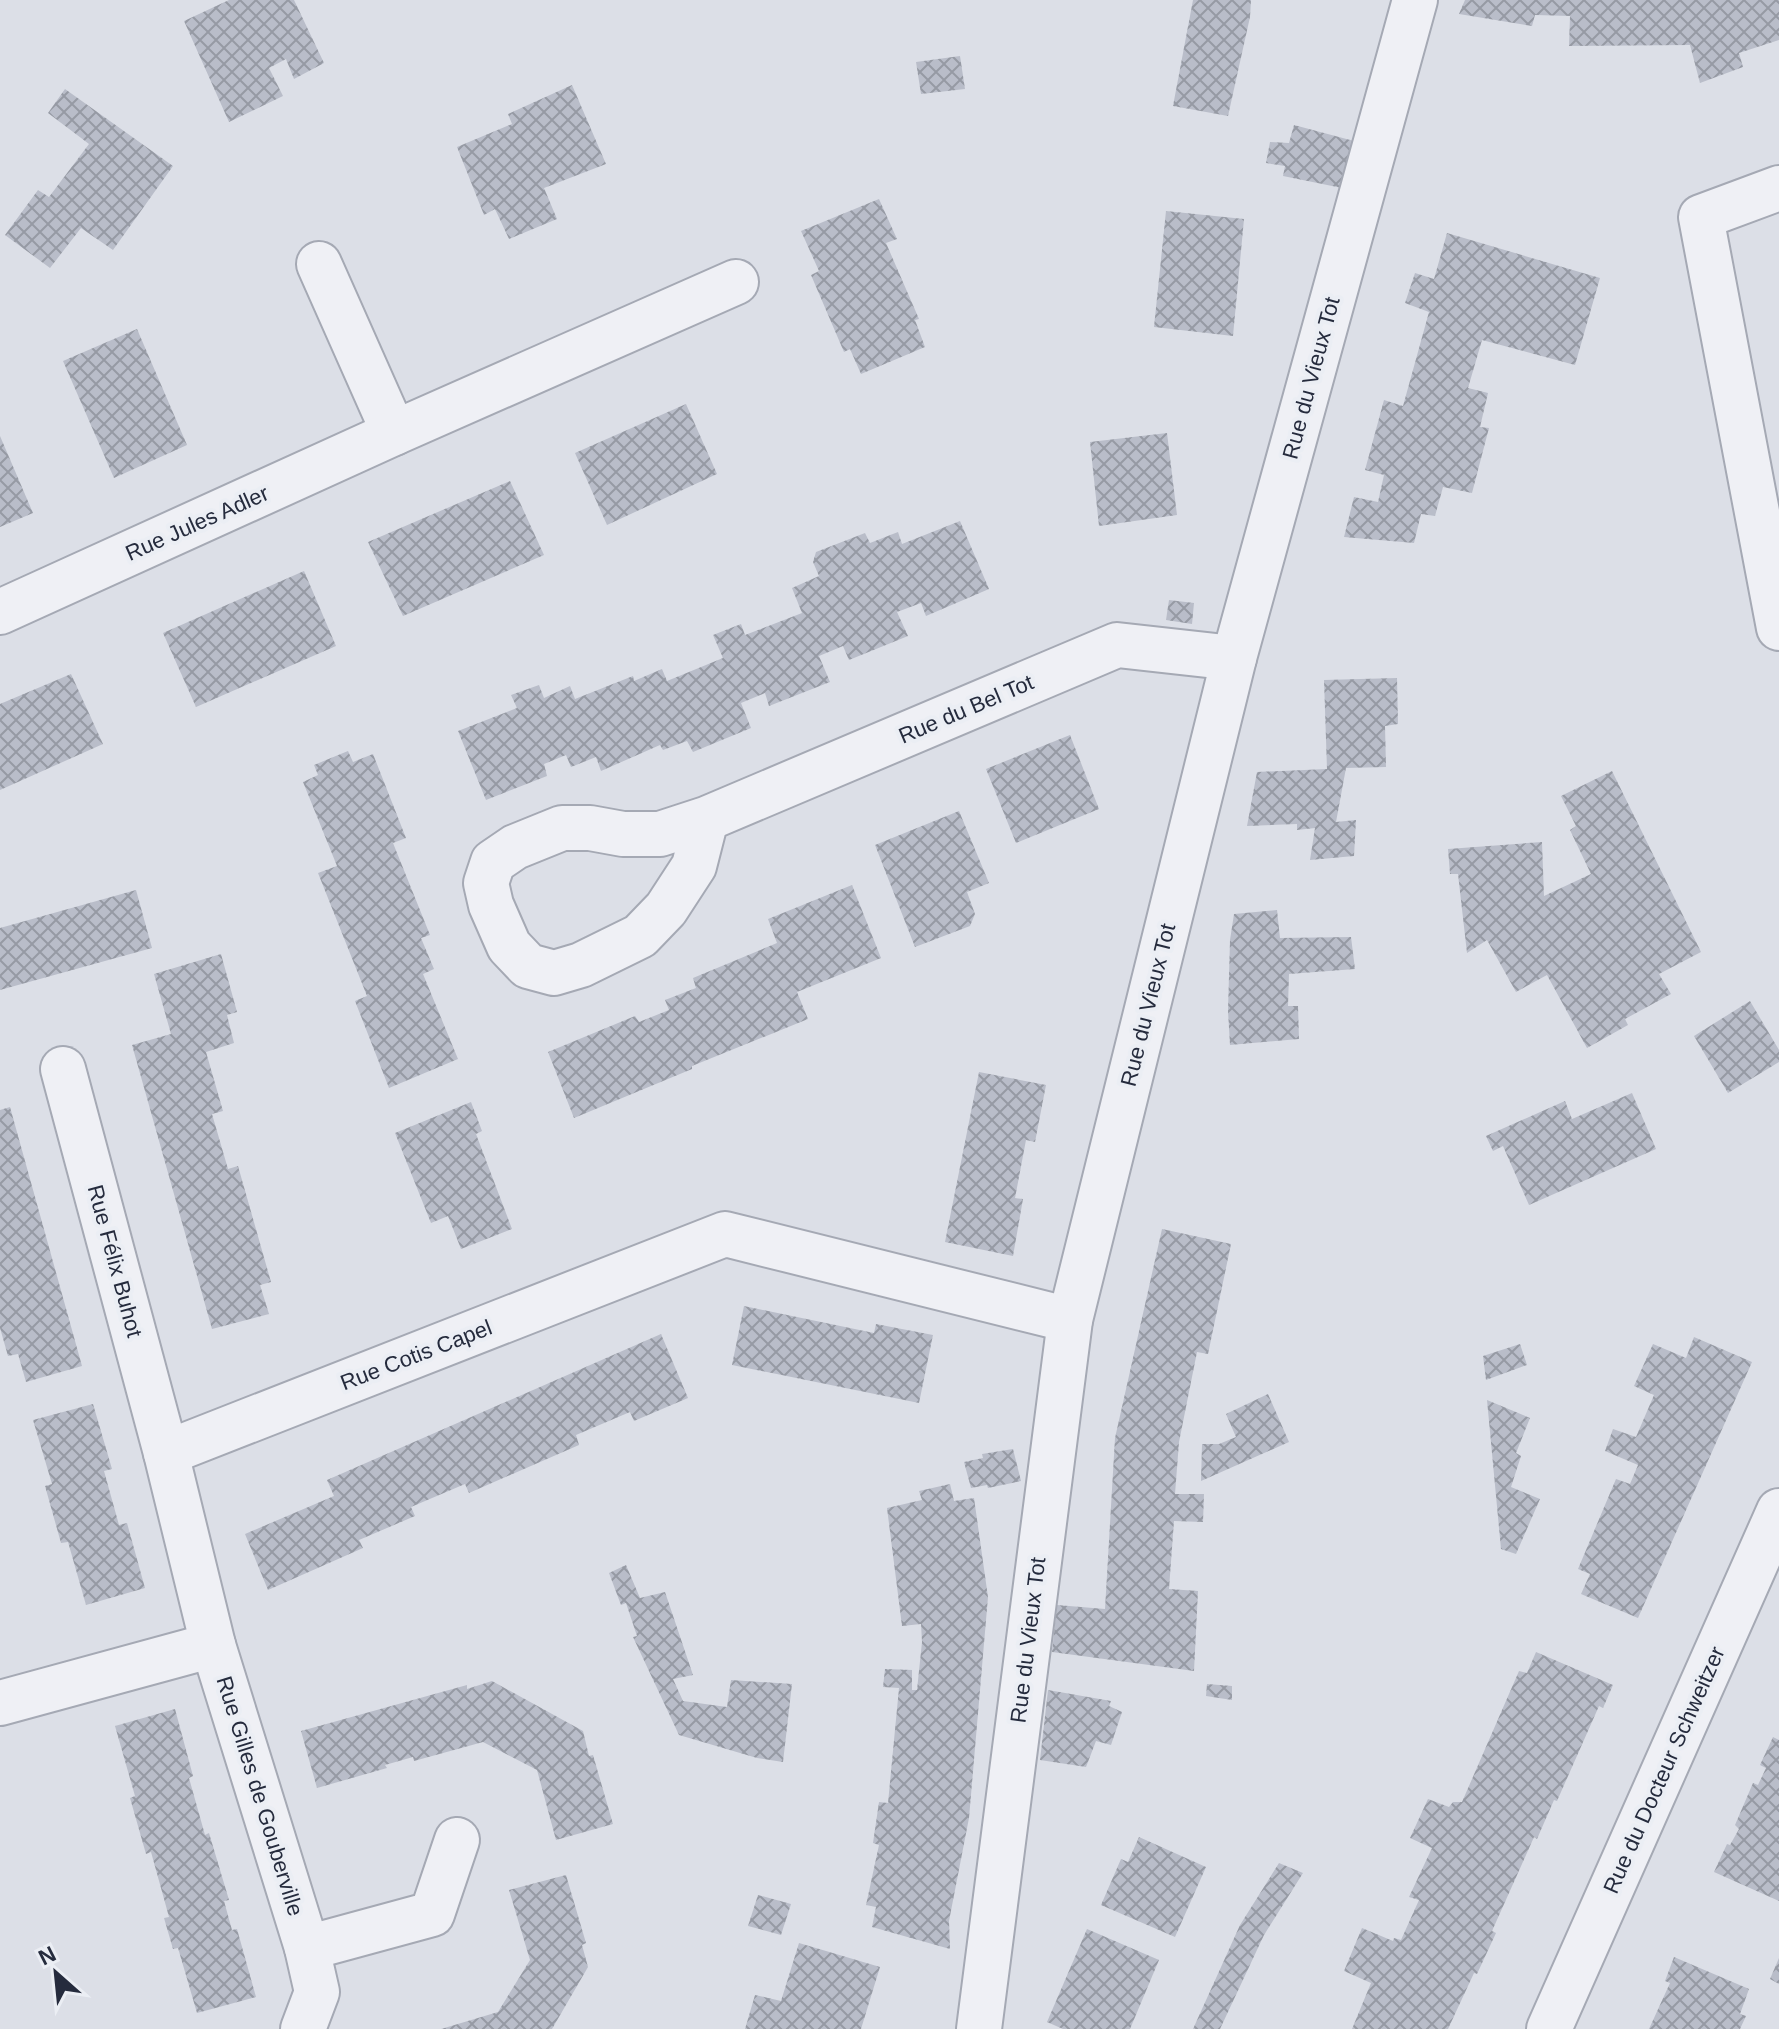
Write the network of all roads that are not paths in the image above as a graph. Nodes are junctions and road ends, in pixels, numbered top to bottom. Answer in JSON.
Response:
{"nodes":[{"id":1,"x":1415,"y":0,"type":"edge"},
{"id":2,"x":1779,"y":188,"type":"edge"},
{"id":3,"x":319,"y":264,"type":"dead end"},
{"id":4,"x":736,"y":282,"type":"dead end"},
{"id":5,"x":394,"y":433,"type":"junction"},
{"id":6,"x":0,"y":612,"type":"edge"},
{"id":7,"x":1779,"y":628,"type":"edge"},
{"id":8,"x":1234,"y":658,"type":"junction"},
{"id":9,"x":706,"y":819,"type":"junction"},
{"id":10,"x":63,"y":1069,"type":"dead end"},
{"id":11,"x":1070,"y":1320,"type":"junction"},
{"id":12,"x":166,"y":1453,"type":"junction"},
{"id":13,"x":1779,"y":1511,"type":"edge"},
{"id":14,"x":213,"y":1645,"type":"junction"},
{"id":15,"x":0,"y":1703,"type":"edge"},
{"id":16,"x":457,"y":1840,"type":"dead end"},
{"id":17,"x":307,"y":1948,"type":"junction"},
{"id":18,"x":303,"y":2029,"type":"edge"},
{"id":19,"x":979,"y":2029,"type":"edge"},
{"id":20,"x":1549,"y":2029,"type":"edge"}],
"edges":[{"from":1,"to":8,"type":"street","name":"Rue du Vieux Tot"},
{"from":2,"to":7,"type":"street"},
{"from":3,"to":5,"type":"street"},
{"from":4,"to":5,"type":"street","name":"Rue Jules Adler"},
{"from":5,"to":6,"type":"street","name":"Rue Jules Adler"},
{"from":8,"to":9,"type":"street","name":"Rue du Bel Tot"},
{"from":8,"to":11,"type":"street","name":"Rue du Vieux Tot"},
{"from":9,"to":9,"type":"street","name":"Rue du Bel Tot"},
{"from":10,"to":12,"type":"street","name":"Rue Félix Buhot"},
{"from":11,"to":12,"type":"street","name":"Rue Cotis Capel"},
{"from":11,"to":19,"type":"street","name":"Rue du Vieux Tot"},
{"from":12,"to":14,"type":"street"},
{"from":13,"to":20,"type":"street","name":"Rue du Docteur Schweitzer"},
{"from":14,"to":15,"type":"street"},
{"from":14,"to":17,"type":"street","name":"Rue Gilles de Gouberville"},
{"from":16,"to":17,"type":"street"},
{"from":17,"to":18,"type":"street","name":"Rue Gilles de Gouberville"}]}
